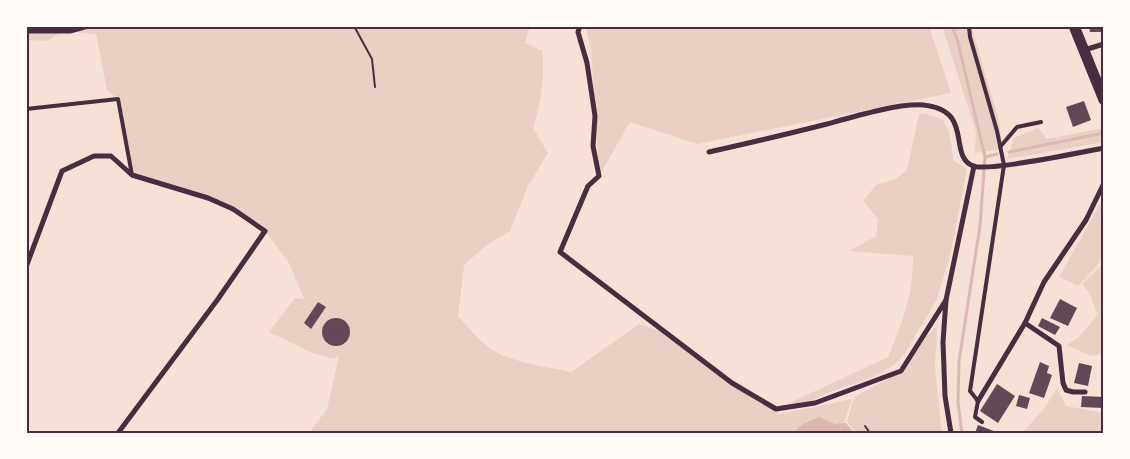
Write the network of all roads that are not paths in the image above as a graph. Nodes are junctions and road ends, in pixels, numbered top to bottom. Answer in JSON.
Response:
{"nodes":[{"id":1,"x":88,"y":26,"type":"edge"},
{"id":2,"x":580,"y":26,"type":"edge"},
{"id":3,"x":969,"y":26,"type":"edge"},
{"id":4,"x":1074,"y":26,"type":"edge"},
{"id":5,"x":26,"y":31,"type":"edge"},
{"id":6,"x":1104,"y":44,"type":"edge"},
{"id":7,"x":1084,"y":50,"type":"junction"},
{"id":8,"x":1104,"y":100,"type":"edge"},
{"id":9,"x":26,"y":109,"type":"edge"},
{"id":10,"x":1041,"y":122,"type":"dead end"},
{"id":11,"x":1000,"y":148,"type":"junction"},
{"id":12,"x":1104,"y":148,"type":"edge"},
{"id":13,"x":709,"y":152,"type":"dead end"},
{"id":14,"x":1001,"y":165,"type":"junction"},
{"id":15,"x":976,"y":166,"type":"junction"},
{"id":16,"x":132,"y":175,"type":"junction"},
{"id":17,"x":1104,"y":183,"type":"edge"},
{"id":18,"x":26,"y":268,"type":"edge"},
{"id":19,"x":946,"y":300,"type":"junction"},
{"id":20,"x":1025,"y":323,"type":"junction"},
{"id":21,"x":1085,"y":392,"type":"dead end"},
{"id":22,"x":978,"y":401,"type":"junction"},
{"id":23,"x":982,"y":422,"type":"dead end"},
{"id":24,"x":118,"y":433,"type":"edge"},
{"id":25,"x":950,"y":433,"type":"edge"}],
"edges":[{"from":1,"to":5,"type":"street"},
{"from":2,"to":19,"type":"street"},
{"from":3,"to":11,"type":"lane"},
{"from":4,"to":7,"type":"main road"},
{"from":6,"to":7,"type":"street"},
{"from":7,"to":8,"type":"main road"},
{"from":9,"to":16,"type":"lane"},
{"from":10,"to":11,"type":"lane"},
{"from":11,"to":14,"type":"lane"},
{"from":12,"to":14,"type":"street"},
{"from":13,"to":15,"type":"street"},
{"from":14,"to":15,"type":"street"},
{"from":14,"to":22,"type":"lane"},
{"from":15,"to":19,"type":"street"},
{"from":16,"to":18,"type":"street"},
{"from":16,"to":24,"type":"street"},
{"from":17,"to":20,"type":"street"},
{"from":19,"to":25,"type":"street"},
{"from":20,"to":21,"type":"street"},
{"from":20,"to":22,"type":"street"},
{"from":22,"to":23,"type":"lane"}]}
